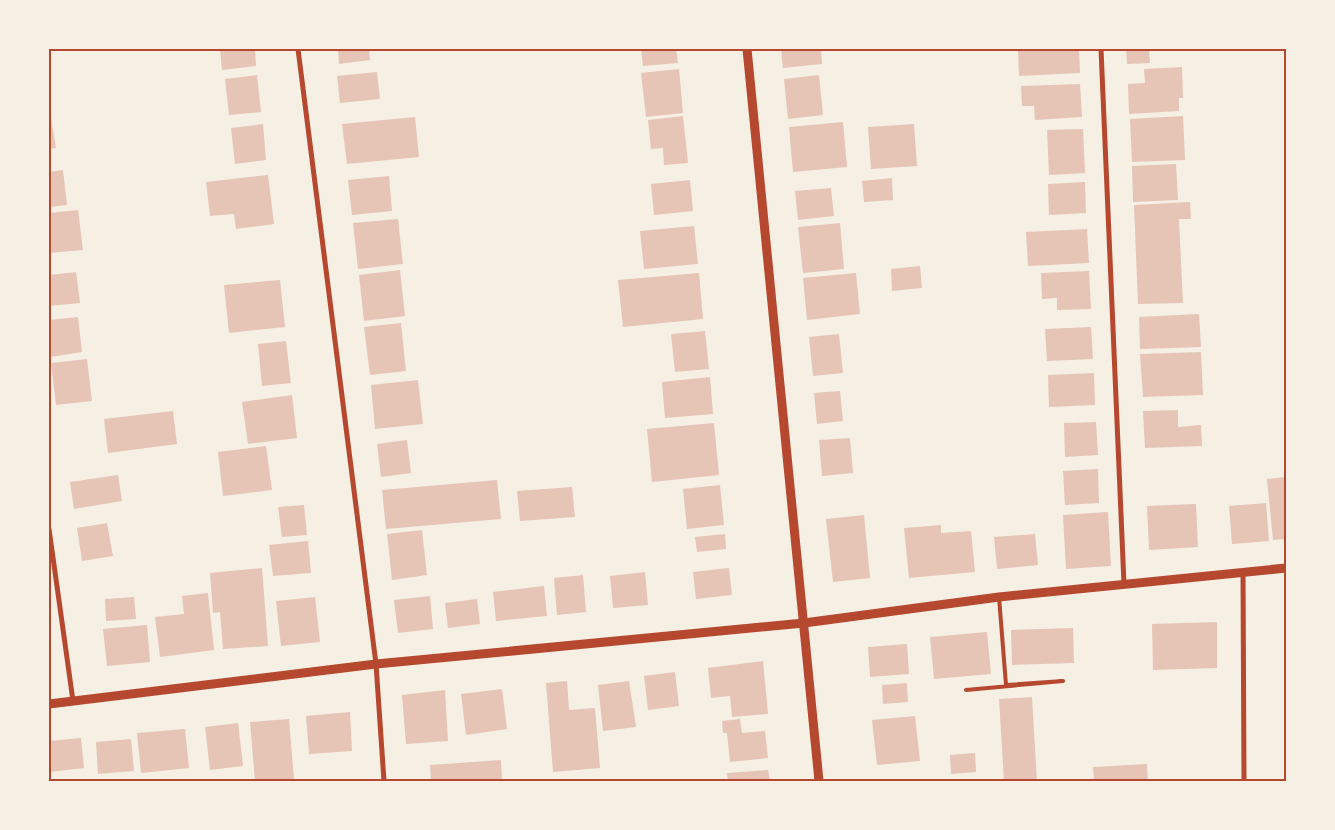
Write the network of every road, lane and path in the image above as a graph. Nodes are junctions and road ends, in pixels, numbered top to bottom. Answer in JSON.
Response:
{"nodes":[{"id":1,"x":298,"y":49,"type":"edge"},
{"id":2,"x":747,"y":49,"type":"edge"},
{"id":3,"x":1101,"y":49,"type":"edge"},
{"id":4,"x":49,"y":529,"type":"edge"},
{"id":5,"x":1286,"y":568,"type":"edge"},
{"id":6,"x":1243,"y":572,"type":"junction"},
{"id":7,"x":1124,"y":584,"type":"junction"},
{"id":8,"x":999,"y":597,"type":"junction"},
{"id":9,"x":804,"y":622,"type":"junction"},
{"id":10,"x":376,"y":664,"type":"junction"},
{"id":11,"x":966,"y":690,"type":"dead end"},
{"id":12,"x":73,"y":701,"type":"junction"},
{"id":13,"x":49,"y":704,"type":"edge"},
{"id":14,"x":384,"y":781,"type":"edge"},
{"id":15,"x":819,"y":781,"type":"edge"},
{"id":16,"x":1244,"y":781,"type":"edge"}],
"edges":[{"from":1,"to":10,"type":"street"},
{"from":2,"to":9,"type":"street"},
{"from":3,"to":7,"type":"street"},
{"from":4,"to":12,"type":"street"},
{"from":5,"to":6,"type":"street"},
{"from":6,"to":7,"type":"street"},
{"from":6,"to":16,"type":"street"},
{"from":7,"to":8,"type":"street"},
{"from":8,"to":9,"type":"street"},
{"from":8,"to":11,"type":"lane"},
{"from":9,"to":10,"type":"street"},
{"from":9,"to":15,"type":"street"},
{"from":10,"to":12,"type":"street"},
{"from":10,"to":14,"type":"street"},
{"from":12,"to":13,"type":"street"}]}
